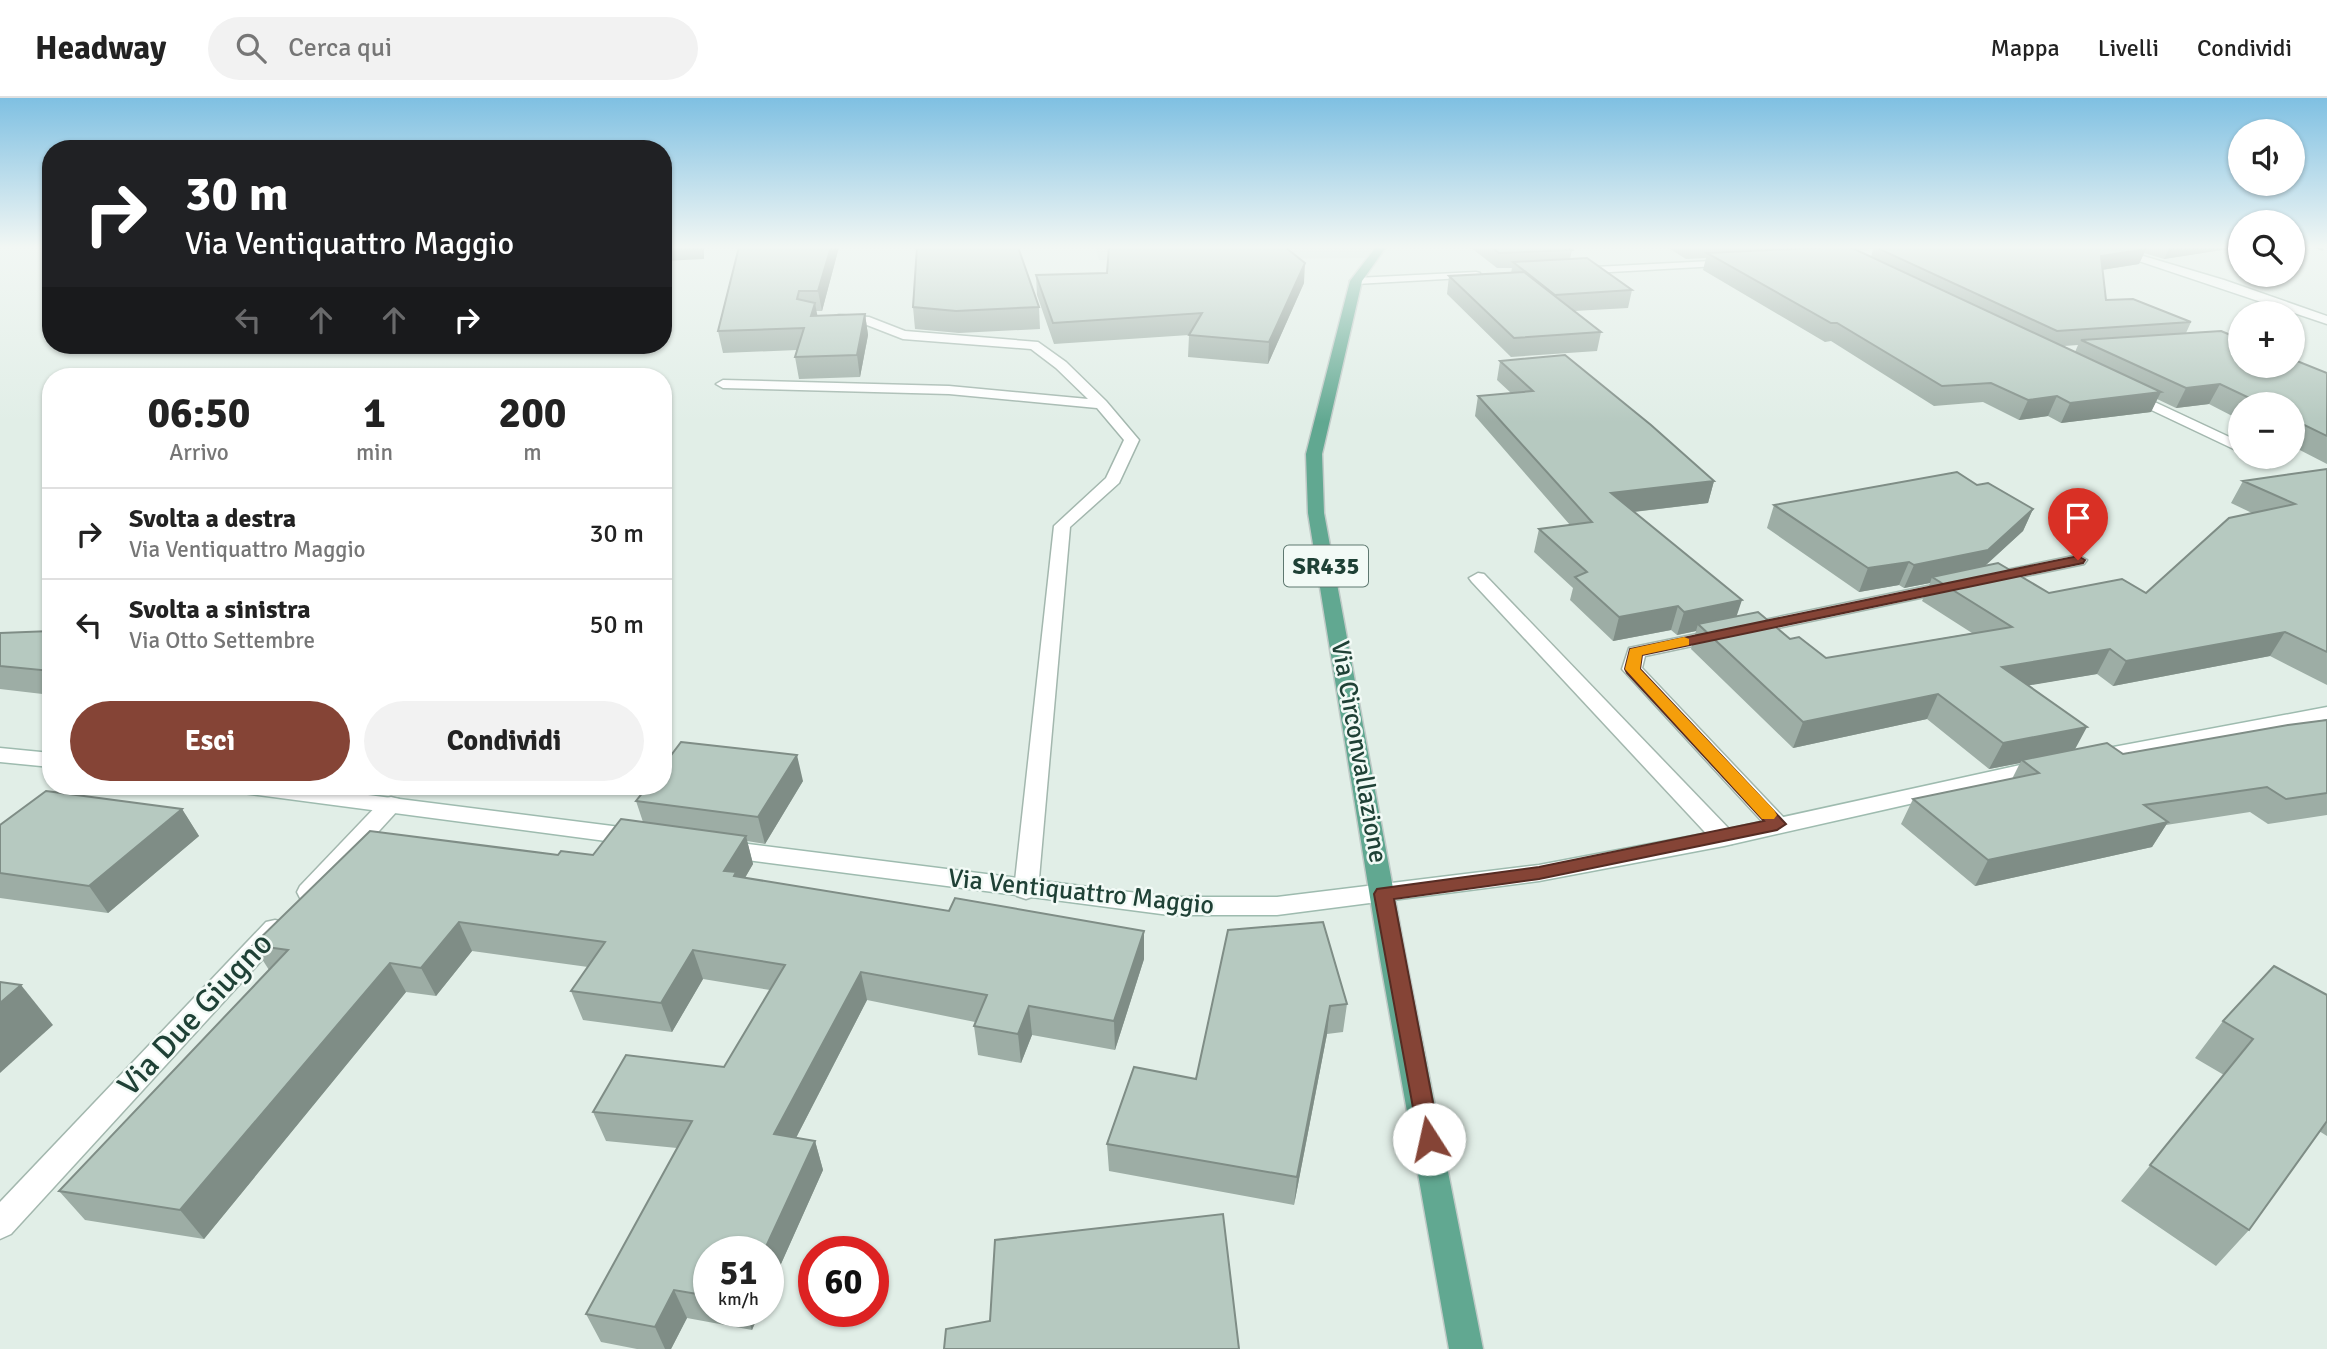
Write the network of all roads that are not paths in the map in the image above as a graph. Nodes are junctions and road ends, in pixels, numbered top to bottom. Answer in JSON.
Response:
{"nodes":[{"id":1,"x":1350,"y":305,"type":"edge"},
{"id":2,"x":2286,"y":305,"type":"edge"},
{"id":3,"x":819,"y":318,"type":"edge"},
{"id":4,"x":2327,"y":320,"type":"edge"},
{"id":5,"x":723,"y":384,"type":"dead end"},
{"id":6,"x":2119,"y":390,"type":"edge"},
{"id":7,"x":1101,"y":404,"type":"junction"},
{"id":8,"x":2228,"y":442,"type":"edge"},
{"id":9,"x":2078,"y":560,"type":"dead end"},
{"id":10,"x":1478,"y":578,"type":"dead end"},
{"id":11,"x":2327,"y":713,"type":"edge"},
{"id":12,"x":0,"y":755,"type":"edge"},
{"id":13,"x":42,"y":759,"type":"edge"},
{"id":14,"x":317,"y":795,"type":"edge"},
{"id":15,"x":391,"y":804,"type":"junction"},
{"id":16,"x":1777,"y":824,"type":"junction"},
{"id":17,"x":1724,"y":838,"type":"junction"},
{"id":18,"x":653,"y":839,"type":"edge"},
{"id":19,"x":695,"y":845,"type":"edge"},
{"id":20,"x":1026,"y":890,"type":"junction"},
{"id":21,"x":1383,"y":894,"type":"junction"},
{"id":22,"x":0,"y":1224,"type":"edge"},
{"id":23,"x":1466,"y":1349,"type":"edge"}],
"edges":[{"from":1,"to":21,"type":"main road","name":"Via Circonvallazione","number":"SR435"},
{"from":2,"to":4,"type":"street"},
{"from":3,"to":7,"type":"street"},
{"from":5,"to":7,"type":"street"},
{"from":6,"to":8,"type":"street"},
{"from":7,"to":20,"type":"street"},
{"from":9,"to":16,"type":"street"},
{"from":10,"to":17,"type":"street"},
{"from":11,"to":16,"type":"street","name":"Via Ventiquattro Maggio"},
{"from":12,"to":13,"type":"street"},
{"from":14,"to":15,"type":"street"},
{"from":15,"to":18,"type":"street"},
{"from":15,"to":22,"type":"street","name":"Via Due Giugno"},
{"from":16,"to":17,"type":"street","name":"Via Ventiquattro Maggio"},
{"from":17,"to":21,"type":"street","name":"Via Ventiquattro Maggio"},
{"from":19,"to":20,"type":"street","name":"Via Ventiquattro Maggio"},
{"from":20,"to":21,"type":"street","name":"Via Ventiquattro Maggio"},
{"from":21,"to":23,"type":"main road","name":"Via Circonvallazione","number":"SR435"}]}
